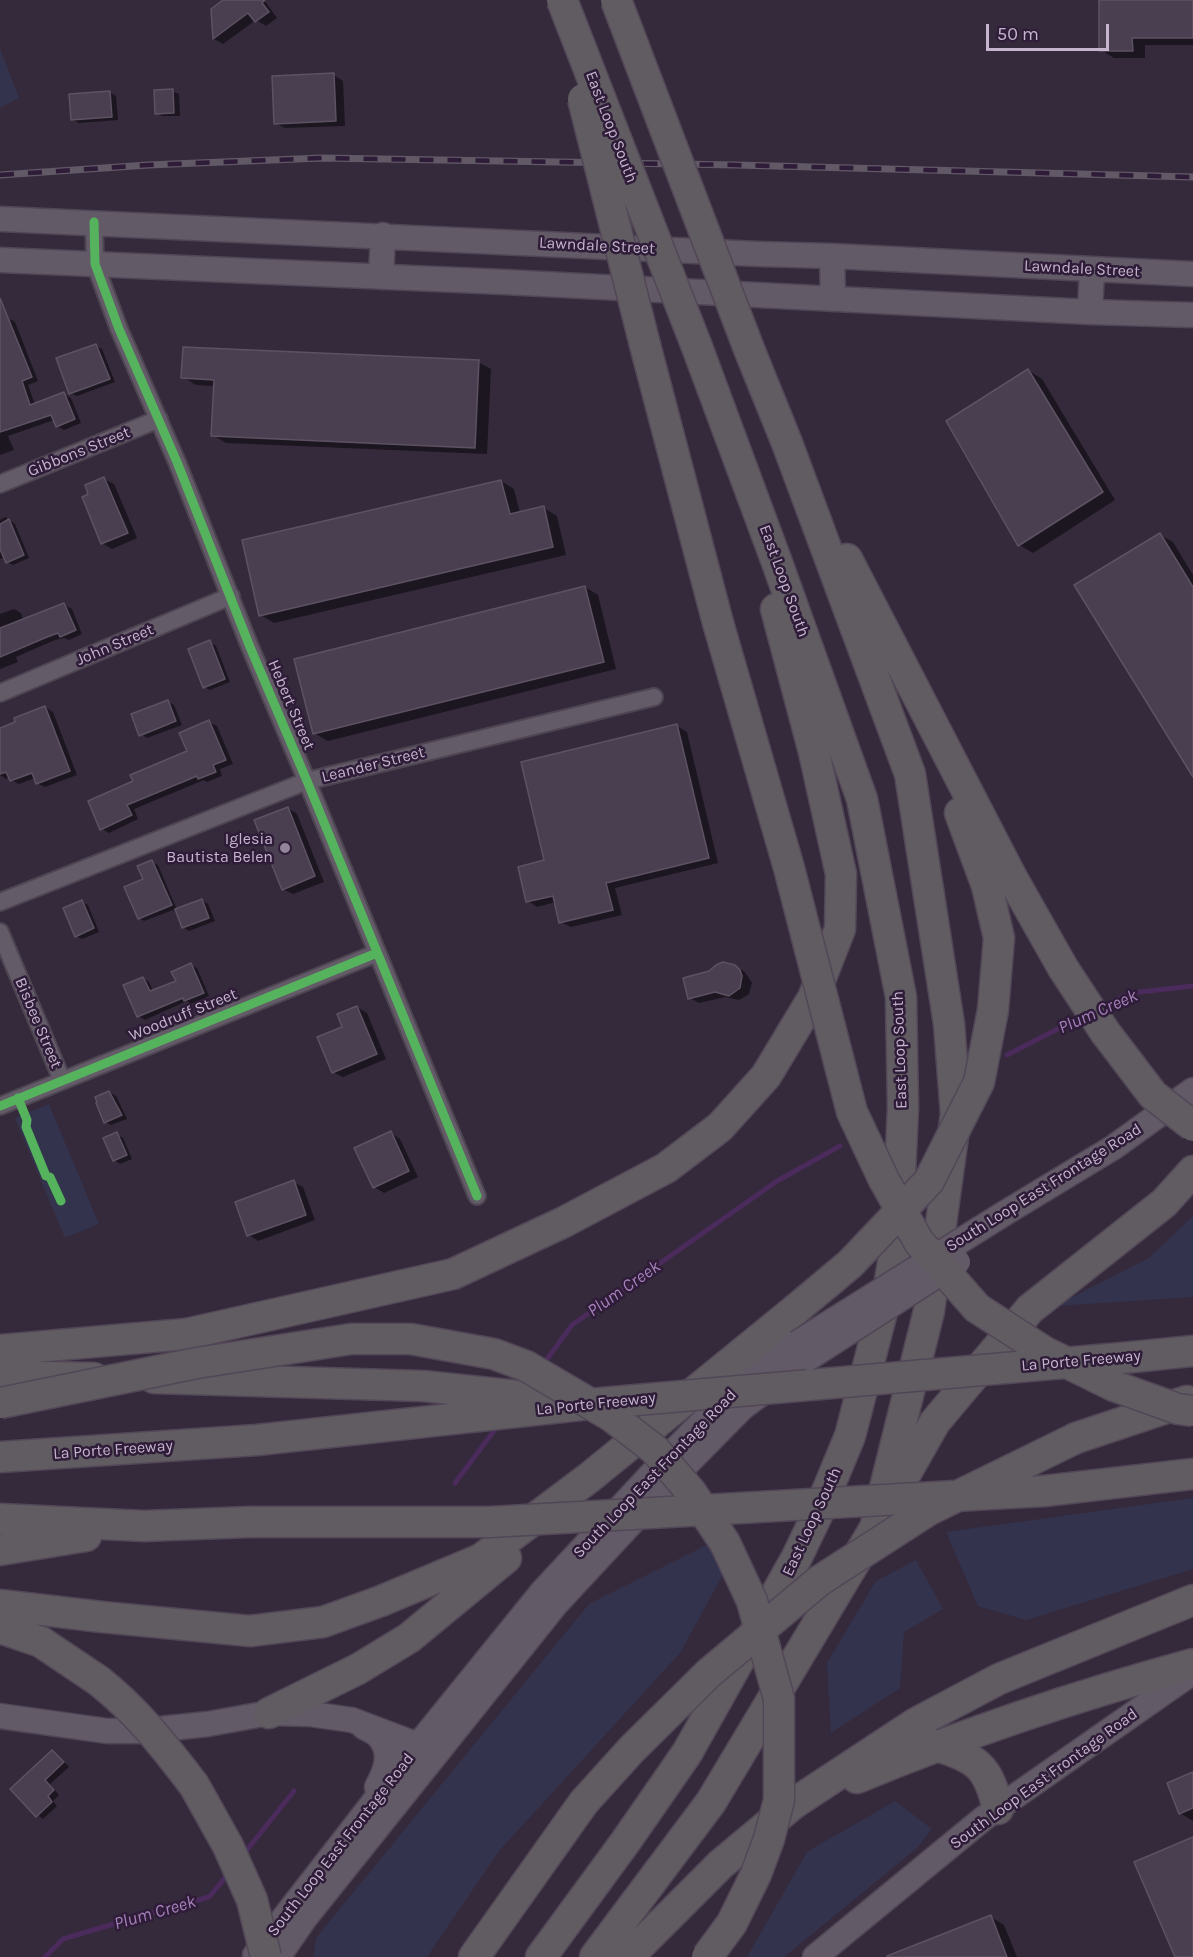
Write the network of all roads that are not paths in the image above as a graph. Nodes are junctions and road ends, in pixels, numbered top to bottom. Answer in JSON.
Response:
{"nodes":[{"id":1,"x":560,"y":0,"type":"edge"},
{"id":2,"x":616,"y":0,"type":"edge"},
{"id":3,"x":0,"y":219,"type":"edge"},
{"id":4,"x":94,"y":222,"type":"junction"},
{"id":5,"x":383,"y":235,"type":"junction"},
{"id":6,"x":832,"y":256,"type":"junction"},
{"id":7,"x":11,"y":261,"type":"edge"},
{"id":8,"x":94,"y":264,"type":"junction"},
{"id":9,"x":1092,"y":270,"type":"junction"},
{"id":10,"x":0,"y":272,"type":"edge"},
{"id":11,"x":1193,"y":274,"type":"edge"},
{"id":12,"x":381,"y":277,"type":"junction"},
{"id":13,"x":833,"y":299,"type":"junction"},
{"id":14,"x":1089,"y":312,"type":"junction"},
{"id":15,"x":1193,"y":315,"type":"edge"},
{"id":16,"x":159,"y":419,"type":"junction"},
{"id":17,"x":726,"y":424,"type":"junction"},
{"id":18,"x":787,"y":443,"type":"junction"},
{"id":19,"x":0,"y":484,"type":"edge"},
{"id":20,"x":231,"y":596,"type":"junction"},
{"id":21,"x":0,"y":693,"type":"edge"},
{"id":22,"x":654,"y":697,"type":"dead end"},
{"id":23,"x":307,"y":780,"type":"junction"},
{"id":24,"x":999,"y":881,"type":"junction"},
{"id":25,"x":0,"y":902,"type":"edge"},
{"id":26,"x":0,"y":932,"type":"edge"},
{"id":27,"x":377,"y":953,"type":"junction"},
{"id":28,"x":62,"y":1080,"type":"junction"},
{"id":29,"x":1193,"y":1090,"type":"edge"},
{"id":30,"x":0,"y":1106,"type":"edge"},
{"id":31,"x":1193,"y":1110,"type":"edge"},
{"id":32,"x":1193,"y":1126,"type":"edge"},
{"id":33,"x":1193,"y":1171,"type":"edge"},
{"id":34,"x":477,"y":1196,"type":"dead end"},
{"id":35,"x":1010,"y":1220,"type":"junction"},
{"id":36,"x":0,"y":1350,"type":"edge"},
{"id":37,"x":1193,"y":1351,"type":"edge"},
{"id":38,"x":0,"y":1376,"type":"edge"},
{"id":39,"x":1193,"y":1400,"type":"edge"},
{"id":40,"x":0,"y":1403,"type":"edge"},
{"id":41,"x":590,"y":1404,"type":"junction"},
{"id":42,"x":1193,"y":1411,"type":"edge"},
{"id":43,"x":0,"y":1457,"type":"edge"},
{"id":44,"x":1193,"y":1474,"type":"edge"},
{"id":45,"x":590,"y":1477,"type":"junction"},
{"id":46,"x":0,"y":1519,"type":"edge"},
{"id":47,"x":144,"y":1526,"type":"junction"},
{"id":48,"x":875,"y":1527,"type":"junction"},
{"id":49,"x":0,"y":1550,"type":"edge"},
{"id":50,"x":1193,"y":1600,"type":"edge"},
{"id":51,"x":0,"y":1605,"type":"edge"},
{"id":52,"x":0,"y":1628,"type":"edge"},
{"id":53,"x":1193,"y":1664,"type":"edge"},
{"id":54,"x":1193,"y":1672,"type":"edge"},
{"id":55,"x":269,"y":1713,"type":"junction"},
{"id":56,"x":2,"y":1719,"type":"edge"},
{"id":57,"x":351,"y":1720,"type":"junction"},
{"id":58,"x":935,"y":1745,"type":"junction"},
{"id":59,"x":426,"y":1751,"type":"junction"},
{"id":60,"x":793,"y":1804,"type":"junction"},
{"id":61,"x":998,"y":1809,"type":"junction"},
{"id":62,"x":359,"y":1822,"type":"junction"},
{"id":63,"x":253,"y":1957,"type":"edge"},
{"id":64,"x":266,"y":1957,"type":"edge"},
{"id":65,"x":278,"y":1957,"type":"edge"},
{"id":66,"x":474,"y":1957,"type":"edge"},
{"id":67,"x":541,"y":1957,"type":"edge"},
{"id":68,"x":595,"y":1957,"type":"edge"},
{"id":69,"x":628,"y":1957,"type":"edge"},
{"id":70,"x":707,"y":1957,"type":"edge"},
{"id":71,"x":815,"y":1957,"type":"edge"}],
"edges":[{"from":1,"to":17,"type":"highway","name":"East Loop South","bridge":true},
{"from":1,"to":42,"type":"highway","bridge":true},
{"from":2,"to":18,"type":"highway","bridge":true},
{"from":3,"to":4,"type":"main road","name":"Lawndale Street"},
{"from":4,"to":5,"type":"main road","name":"Lawndale Street"},
{"from":4,"to":8,"type":"street","name":"Hebert Street"},
{"from":5,"to":6,"type":"main road","name":"Lawndale Street"},
{"from":5,"to":12,"type":"main road"},
{"from":6,"to":9,"type":"main road","name":"Lawndale Street"},
{"from":6,"to":13,"type":"main road"},
{"from":7,"to":8,"type":"main road"},
{"from":7,"to":10,"type":"street"},
{"from":8,"to":12,"type":"main road"},
{"from":8,"to":16,"type":"street","name":"Hebert Street"},
{"from":9,"to":11,"type":"main road","name":"Lawndale Street"},
{"from":9,"to":14,"type":"main road"},
{"from":12,"to":13,"type":"main road"},
{"from":13,"to":14,"type":"main road"},
{"from":14,"to":15,"type":"main road"},
{"from":16,"to":19,"type":"street","name":"Gibbons Street"},
{"from":16,"to":20,"type":"street","name":"Hebert Street"},
{"from":17,"to":36,"type":"highway"},
{"from":17,"to":67,"type":"highway","name":"East Loop South"},
{"from":18,"to":24,"type":"highway"},
{"from":18,"to":48,"type":"highway"},
{"from":20,"to":21,"type":"street","name":"John Street"},
{"from":20,"to":23,"type":"street","name":"Hebert Street"},
{"from":22,"to":23,"type":"street","name":"Leander Street"},
{"from":23,"to":25,"type":"street","name":"Leander Street"},
{"from":23,"to":27,"type":"street","name":"Hebert Street"},
{"from":24,"to":32,"type":"highway","bridge":true},
{"from":24,"to":45,"type":"highway","bridge":true},
{"from":26,"to":28,"type":"street","name":"Bisbee Street"},
{"from":27,"to":28,"type":"street","name":"Woodruff Street"},
{"from":27,"to":34,"type":"street","name":"Hebert Street"},
{"from":28,"to":30,"type":"street","name":"Woodruff Street"},
{"from":29,"to":35,"type":"main road","name":"South Loop East Frontage Road"},
{"from":31,"to":35,"type":"main road","name":"South Loop East Frontage Road"},
{"from":33,"to":48,"type":"highway"},
{"from":35,"to":59,"type":"main road","name":"South Loop East Frontage Road","bridge":true},
{"from":37,"to":41,"type":"highway","name":"La Porte Freeway","bridge":true},
{"from":38,"to":41,"type":"highway"},
{"from":39,"to":66,"type":"highway","bridge":true},
{"from":40,"to":70,"type":"highway","bridge":true},
{"from":41,"to":43,"type":"highway","name":"La Porte Freeway"},
{"from":44,"to":47,"type":"highway","bridge":true},
{"from":45,"to":51,"type":"highway"},
{"from":45,"to":55,"type":"highway"},
{"from":46,"to":47,"type":"highway"},
{"from":47,"to":49,"type":"highway"},
{"from":48,"to":68,"type":"highway"},
{"from":50,"to":60,"type":"highway"},
{"from":52,"to":64,"type":"highway","bridge":true},
{"from":53,"to":58,"type":"highway"},
{"from":54,"to":61,"type":"main road","name":"South Loop East Frontage Road"},
{"from":55,"to":56,"type":"main road"},
{"from":55,"to":57,"type":"main road"},
{"from":57,"to":59,"type":"main road"},
{"from":57,"to":62,"type":"main road"},
{"from":58,"to":60,"type":"highway"},
{"from":58,"to":61,"type":"highway"},
{"from":59,"to":62,"type":"main road","name":"South Loop East Frontage Road"},
{"from":59,"to":65,"type":"main road","name":"South Loop East Frontage Road"},
{"from":60,"to":69,"type":"highway"},
{"from":61,"to":71,"type":"main road","name":"South Loop East Frontage Road"},
{"from":62,"to":63,"type":"main road","name":"South Loop East Frontage Road"}]}
